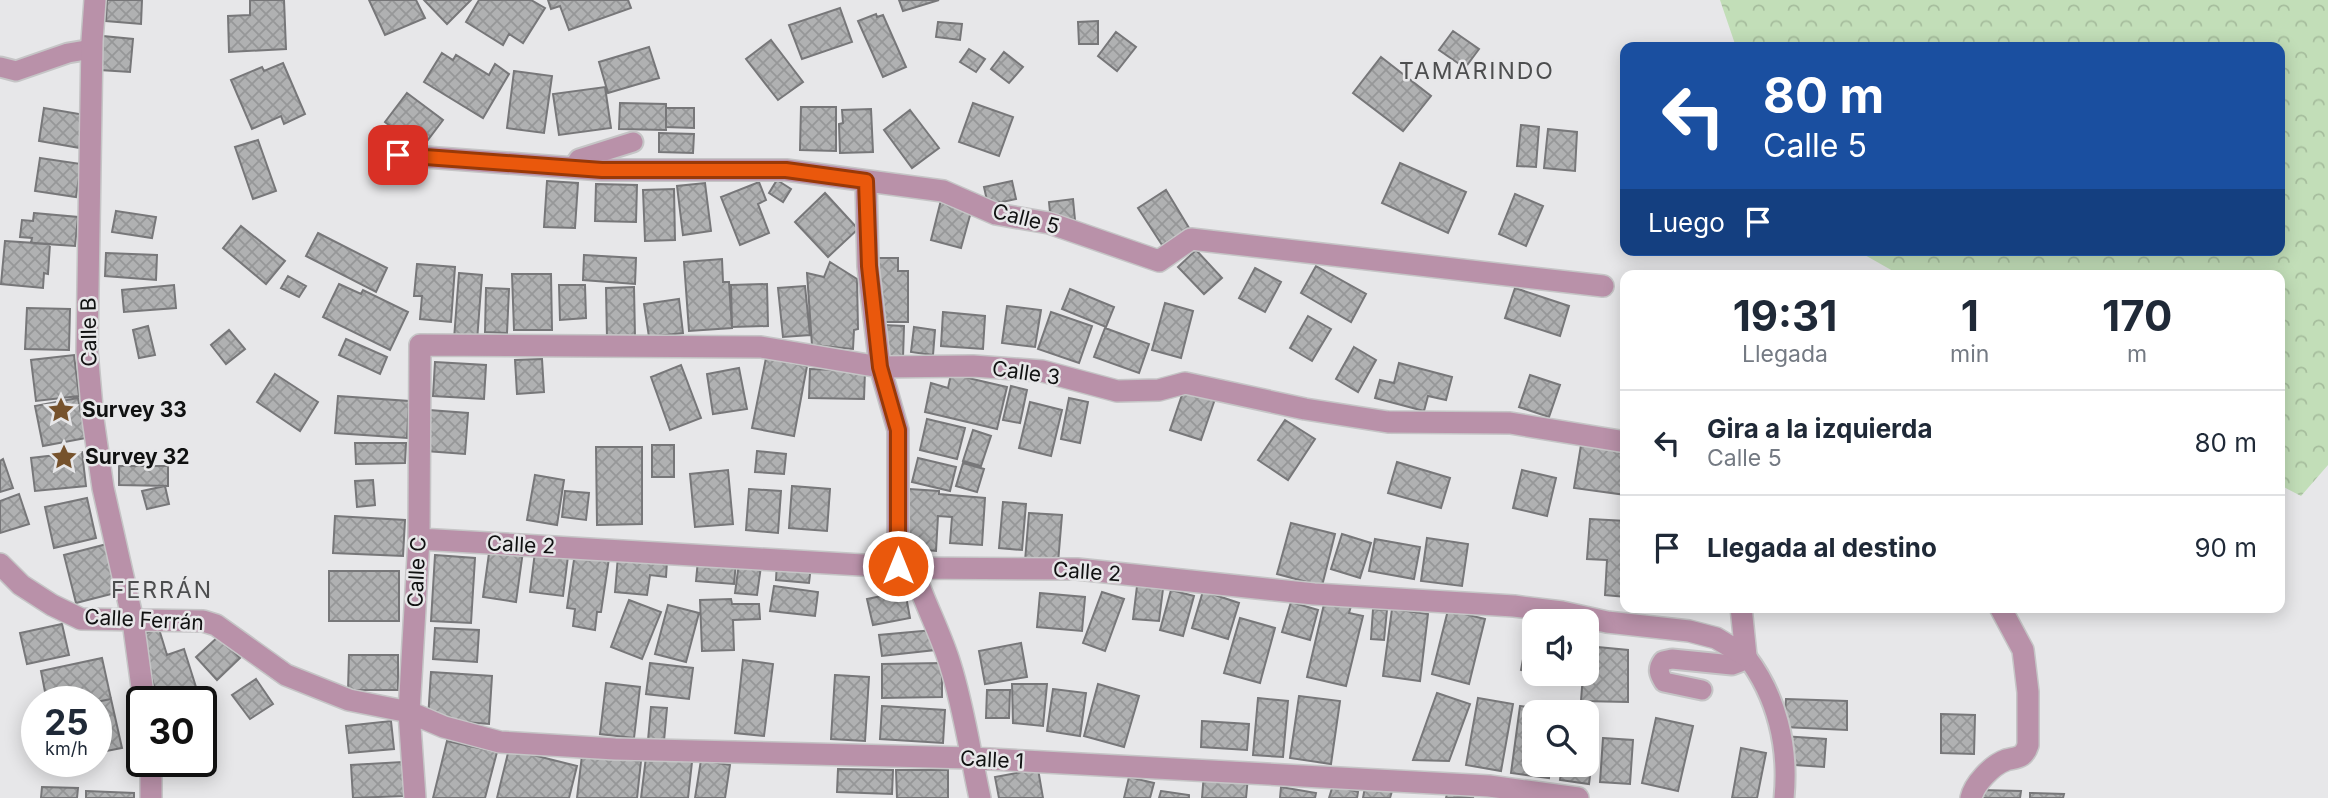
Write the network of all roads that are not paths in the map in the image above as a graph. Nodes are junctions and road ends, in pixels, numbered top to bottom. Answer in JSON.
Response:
{"nodes":[{"id":1,"x":95,"y":0,"type":"edge"},
{"id":2,"x":92,"y":49,"type":"junction"},
{"id":3,"x":0,"y":67,"type":"edge"},
{"id":4,"x":633,"y":142,"type":"dead end"},
{"id":5,"x":398,"y":155,"type":"dead end"},
{"id":6,"x":573,"y":168,"type":"junction"},
{"id":7,"x":866,"y":181,"type":"junction"},
{"id":8,"x":1603,"y":286,"type":"dead end"},
{"id":9,"x":419,"y":345,"type":"joint"},
{"id":10,"x":880,"y":367,"type":"junction"},
{"id":11,"x":1620,"y":441,"type":"edge"},
{"id":12,"x":419,"y":539,"type":"junction"},
{"id":13,"x":0,"y":564,"type":"edge"},
{"id":14,"x":905,"y":567,"type":"junction"},
{"id":15,"x":1742,"y":613,"type":"edge"},
{"id":16,"x":2003,"y":613,"type":"edge"},
{"id":17,"x":133,"y":621,"type":"junction"},
{"id":18,"x":1746,"y":656,"type":"junction"},
{"id":19,"x":142,"y":686,"type":"edge"},
{"id":20,"x":1702,"y":690,"type":"dead end"},
{"id":21,"x":409,"y":712,"type":"junction"},
{"id":22,"x":971,"y":758,"type":"junction"},
{"id":23,"x":151,"y":777,"type":"edge"},
{"id":24,"x":151,"y":798,"type":"edge"},
{"id":25,"x":415,"y":798,"type":"edge"},
{"id":26,"x":980,"y":798,"type":"edge"},
{"id":27,"x":1578,"y":798,"type":"edge"},
{"id":28,"x":1784,"y":798,"type":"edge"},
{"id":29,"x":1971,"y":798,"type":"edge"}],
"edges":[{"from":1,"to":2,"type":"street","name":"Calle B"},
{"from":2,"to":3,"type":"lane"},
{"from":2,"to":17,"type":"street","name":"Calle B"},
{"from":4,"to":6,"type":"lane"},
{"from":5,"to":6,"type":"street","name":"Calle 5"},
{"from":6,"to":7,"type":"street","name":"Calle 5"},
{"from":7,"to":8,"type":"street","name":"Calle 5"},
{"from":7,"to":10,"type":"street"},
{"from":9,"to":10,"type":"street","name":"Calle 3"},
{"from":9,"to":12,"type":"street","name":"Calle C"},
{"from":10,"to":11,"type":"street","name":"Calle 3"},
{"from":10,"to":14,"type":"street"},
{"from":12,"to":14,"type":"street","name":"Calle 2"},
{"from":12,"to":21,"type":"street","name":"Calle C"},
{"from":13,"to":17,"type":"street","name":"Calle Ferrán"},
{"from":14,"to":18,"type":"street","name":"Calle 2"},
{"from":14,"to":22,"type":"street"},
{"from":15,"to":18,"type":"street"},
{"from":16,"to":29,"type":"street"},
{"from":17,"to":19,"type":"street","name":"Calle B"},
{"from":17,"to":21,"type":"street","name":"Calle Ferrán"},
{"from":18,"to":20,"type":"lane"},
{"from":18,"to":28,"type":"lane"},
{"from":21,"to":22,"type":"street","name":"Calle 1"},
{"from":21,"to":25,"type":"street","name":"Calle C"},
{"from":22,"to":26,"type":"street"},
{"from":22,"to":27,"type":"street","name":"Calle 1"},
{"from":23,"to":24,"type":"street"}]}
